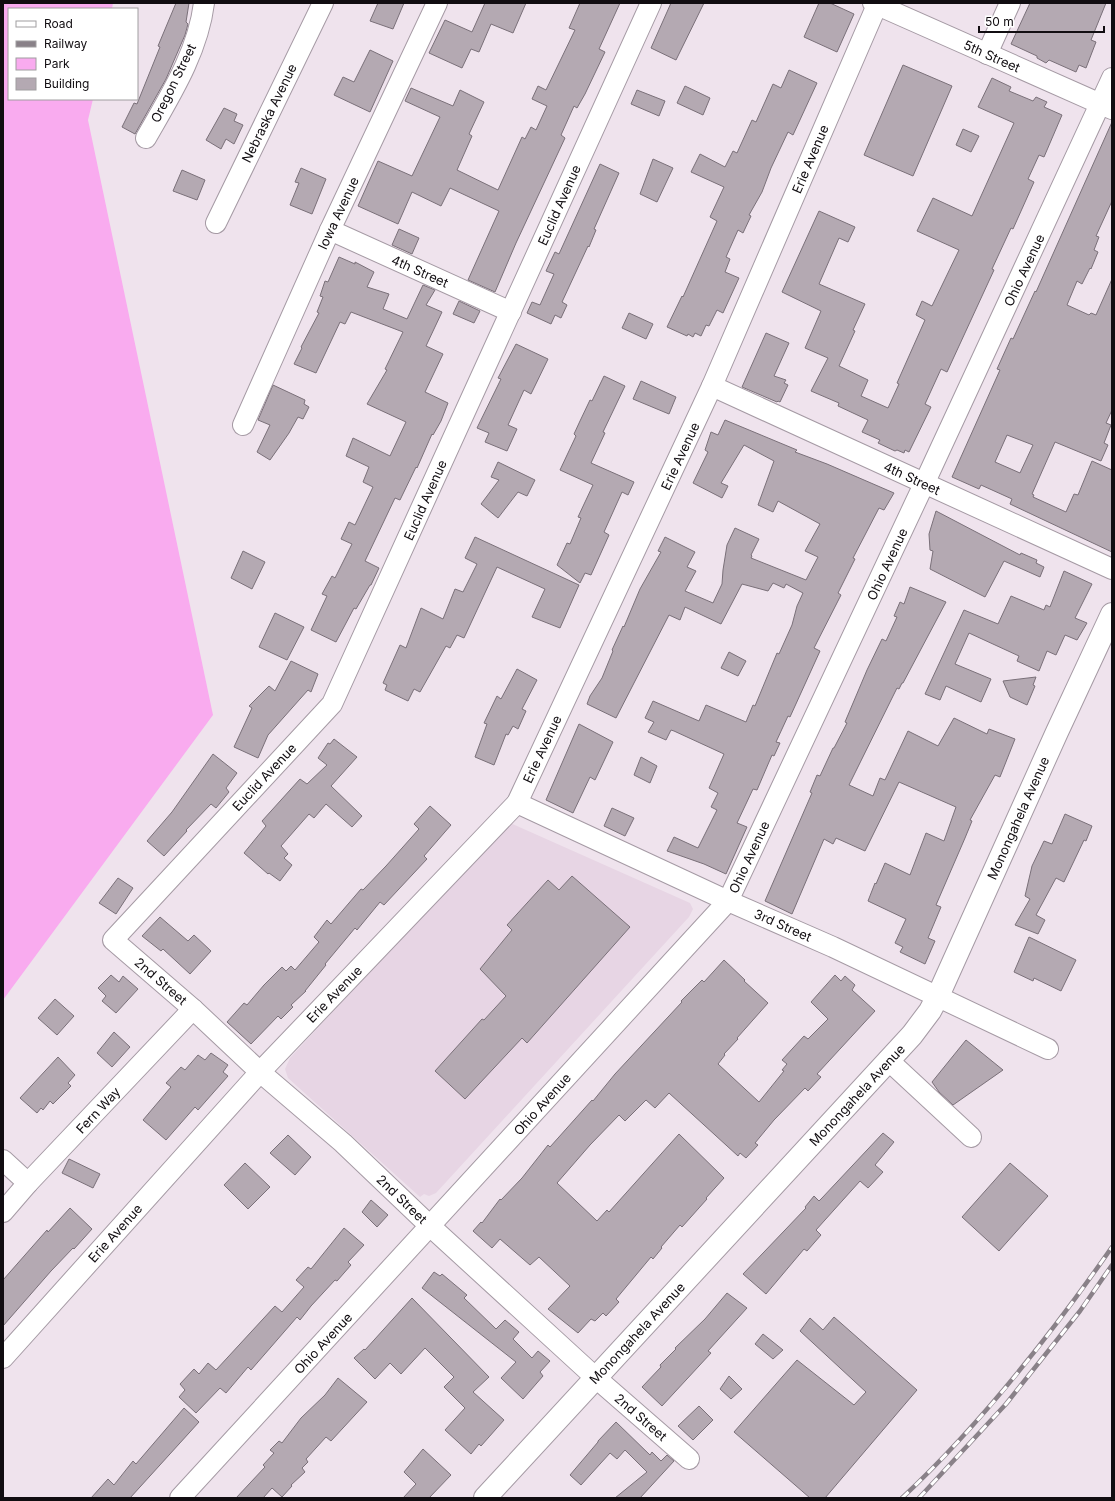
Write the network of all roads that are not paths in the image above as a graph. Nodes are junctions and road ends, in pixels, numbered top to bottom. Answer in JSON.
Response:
{"nodes":[{"id":1,"x":204,"y":3,"type":"edge"},
{"id":2,"x":323,"y":3,"type":"edge"},
{"id":3,"x":437,"y":3,"type":"edge"},
{"id":4,"x":651,"y":3,"type":"edge"},
{"id":5,"x":1010,"y":3,"type":"edge"},
{"id":6,"x":875,"y":4,"type":"edge"},
{"id":7,"x":987,"y":54,"type":"junction"},
{"id":8,"x":1112,"y":78,"type":"edge"},
{"id":9,"x":1106,"y":107,"type":"edge"},
{"id":10,"x":146,"y":138,"type":"dead end"},
{"id":11,"x":216,"y":223,"type":"dead end"},
{"id":12,"x":330,"y":230,"type":"junction"},
{"id":13,"x":511,"y":312,"type":"junction"},
{"id":14,"x":712,"y":386,"type":"junction"},
{"id":15,"x":243,"y":426,"type":"dead end"},
{"id":16,"x":924,"y":484,"type":"junction"},
{"id":17,"x":1112,"y":569,"type":"edge"},
{"id":18,"x":1112,"y":614,"type":"edge"},
{"id":19,"x":517,"y":803,"type":"junction"},
{"id":20,"x":728,"y":901,"type":"junction"},
{"id":21,"x":113,"y":940,"type":"joint"},
{"id":22,"x":938,"y":996,"type":"junction"},
{"id":23,"x":193,"y":1009,"type":"junction"},
{"id":24,"x":1048,"y":1049,"type":"dead end"},
{"id":25,"x":888,"y":1060,"type":"junction"},
{"id":26,"x":260,"y":1072,"type":"junction"},
{"id":27,"x":971,"y":1137,"type":"dead end"},
{"id":28,"x":3,"y":1160,"type":"edge"},
{"id":29,"x":28,"y":1183,"type":"junction"},
{"id":30,"x":3,"y":1212,"type":"edge"},
{"id":31,"x":430,"y":1226,"type":"junction"},
{"id":32,"x":3,"y":1358,"type":"edge"},
{"id":33,"x":596,"y":1378,"type":"junction"},
{"id":34,"x":689,"y":1459,"type":"dead end"},
{"id":35,"x":180,"y":1498,"type":"edge"},
{"id":36,"x":485,"y":1498,"type":"edge"}],
"edges":[{"from":1,"to":10,"type":"street","name":"Oregon Street"},
{"from":2,"to":11,"type":"street","name":"Nebraska Avenue"},
{"from":3,"to":12,"type":"street","name":"Iowa Avenue"},
{"from":4,"to":13,"type":"street","name":"Euclid Avenue"},
{"from":5,"to":7,"type":"street"},
{"from":6,"to":7,"type":"street","name":"5th Street"},
{"from":6,"to":14,"type":"street","name":"Erie Avenue"},
{"from":7,"to":9,"type":"street","name":"5th Street"},
{"from":8,"to":9,"type":"street","name":"Ohio Avenue"},
{"from":9,"to":16,"type":"street","name":"Ohio Avenue"},
{"from":12,"to":13,"type":"street","name":"4th Street"},
{"from":12,"to":15,"type":"street","name":"Iowa Avenue"},
{"from":13,"to":21,"type":"street","name":"Euclid Avenue"},
{"from":14,"to":16,"type":"street","name":"4th Street"},
{"from":14,"to":19,"type":"street","name":"Erie Avenue"},
{"from":16,"to":17,"type":"street","name":"4th Street"},
{"from":16,"to":20,"type":"street","name":"Ohio Avenue"},
{"from":18,"to":22,"type":"main road","name":"Monongahela Avenue"},
{"from":19,"to":20,"type":"street","name":"3rd Street"},
{"from":19,"to":26,"type":"street","name":"Erie Avenue"},
{"from":20,"to":22,"type":"street","name":"3rd Street"},
{"from":20,"to":31,"type":"street","name":"Ohio Avenue"},
{"from":21,"to":23,"type":"street","name":"2nd Street"},
{"from":22,"to":24,"type":"street","name":"3rd Street"},
{"from":22,"to":25,"type":"main road","name":"Monongahela Avenue"},
{"from":23,"to":26,"type":"street","name":"2nd Street"},
{"from":23,"to":29,"type":"street","name":"Fern Way"},
{"from":25,"to":27,"type":"street"},
{"from":25,"to":33,"type":"main road","name":"Monongahela Avenue"},
{"from":26,"to":31,"type":"street","name":"2nd Street"},
{"from":26,"to":32,"type":"street","name":"Erie Avenue"},
{"from":28,"to":29,"type":"street"},
{"from":29,"to":30,"type":"street","name":"Fern Way"},
{"from":31,"to":33,"type":"street","name":"2nd Street"},
{"from":31,"to":35,"type":"street","name":"Ohio Avenue"},
{"from":33,"to":34,"type":"street","name":"2nd Street"},
{"from":33,"to":36,"type":"main road","name":"Monongahela Avenue"}]}
